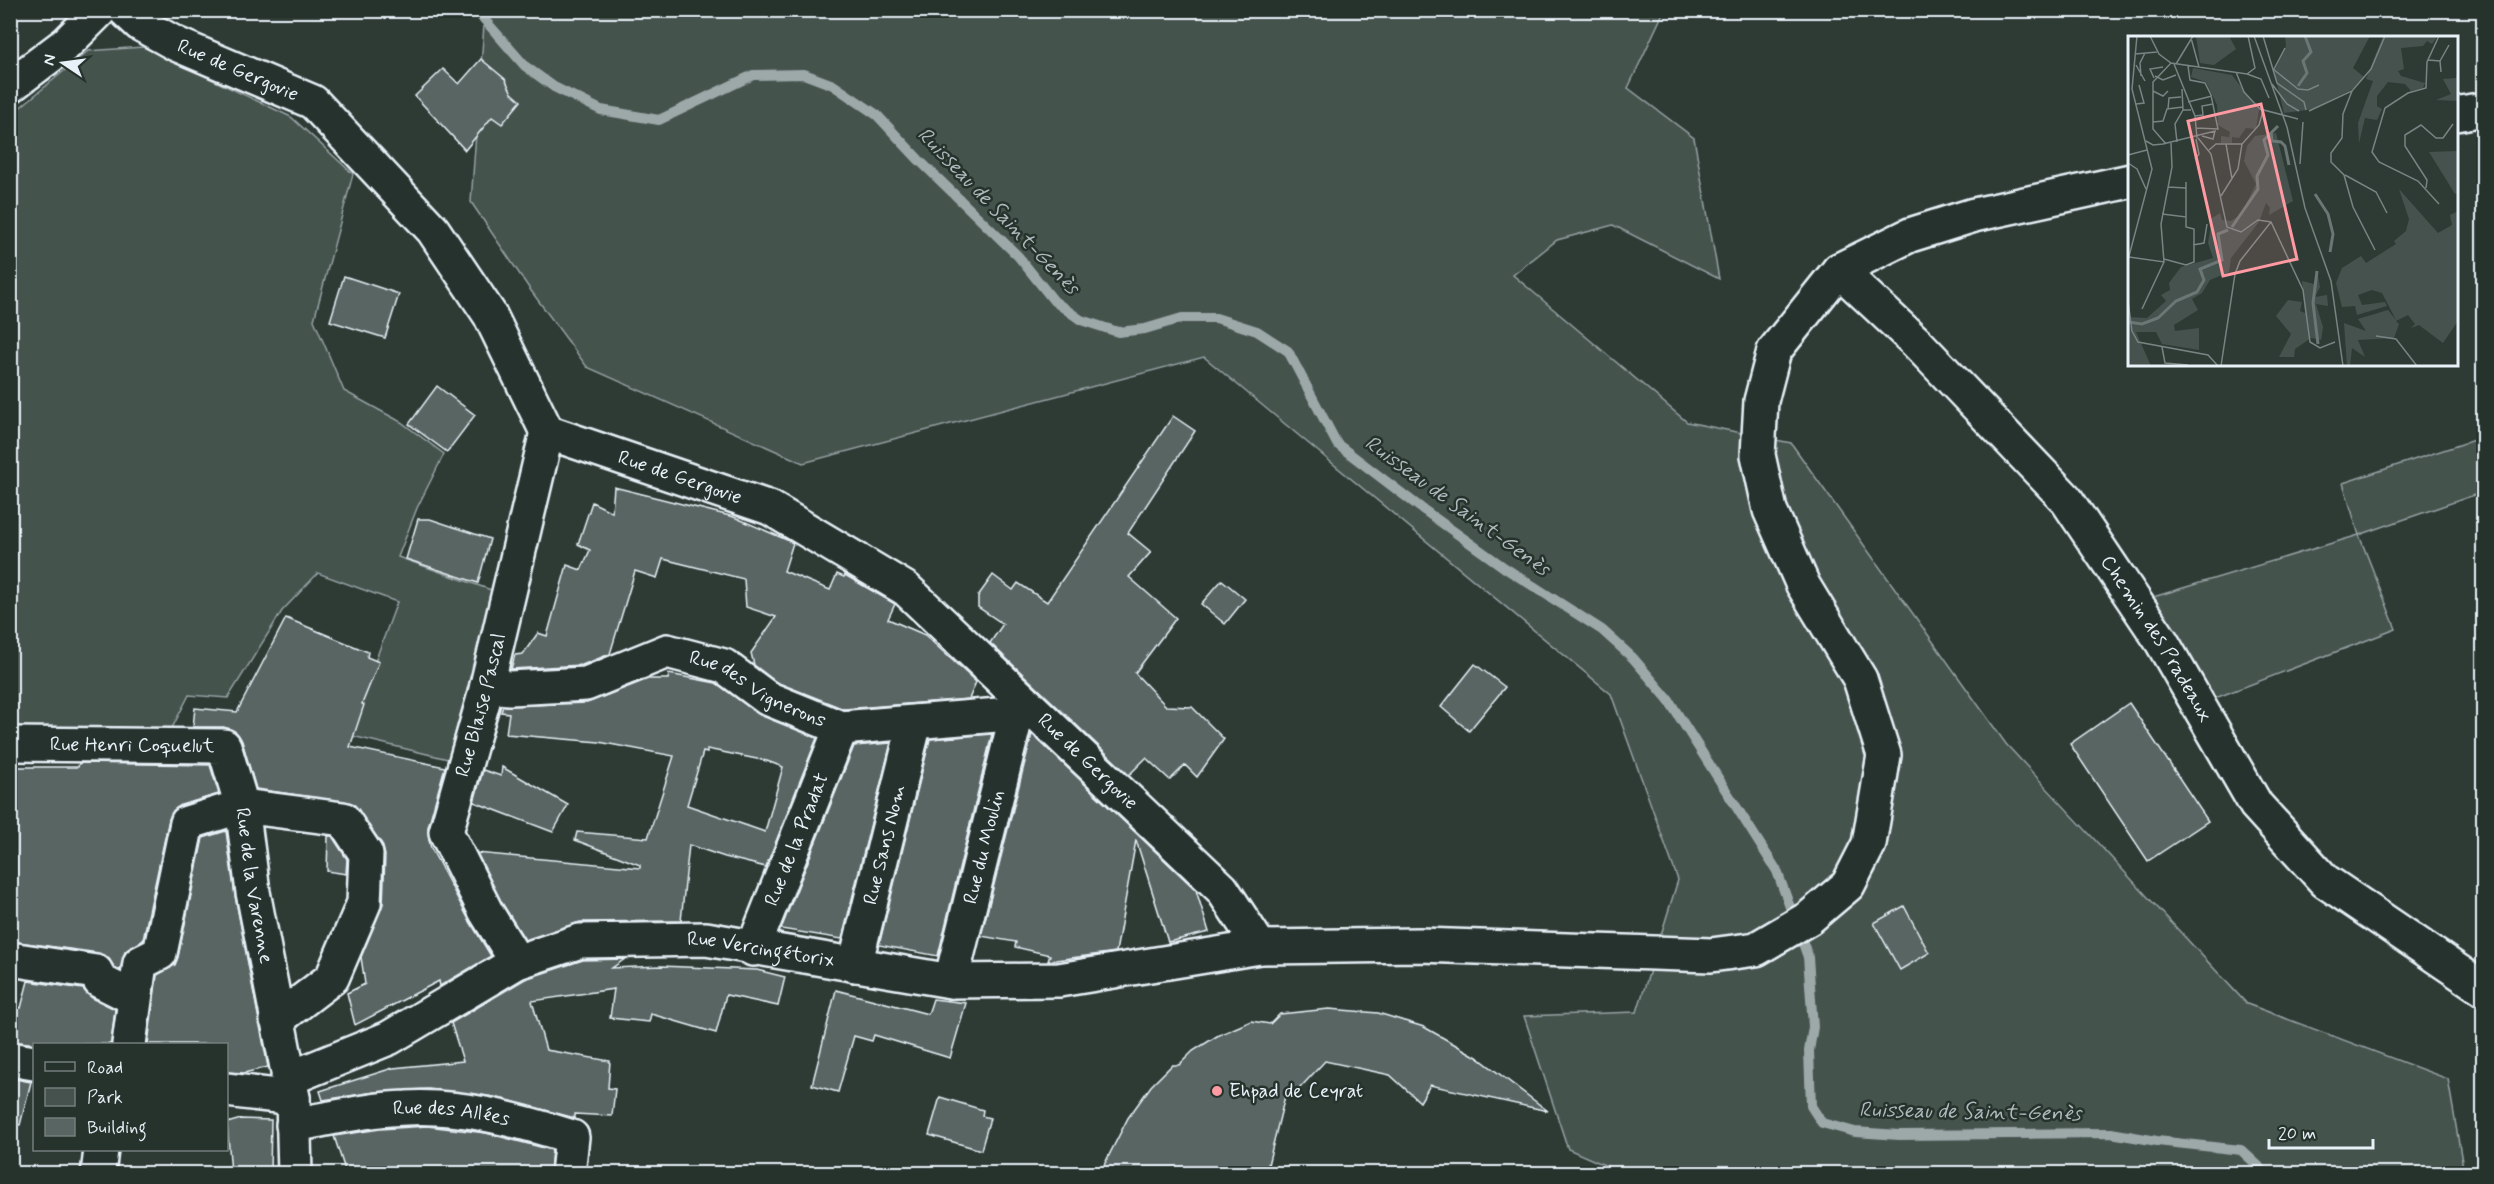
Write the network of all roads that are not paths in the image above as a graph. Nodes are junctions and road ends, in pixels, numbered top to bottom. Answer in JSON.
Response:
{"nodes":[{"id":1,"x":100,"y":10,"type":"edge"},
{"id":2,"x":125,"y":10,"type":"edge"},
{"id":3,"x":10,"y":86,"type":"edge"},
{"id":4,"x":2484,"y":109,"type":"edge"},
{"id":5,"x":2458,"y":114,"type":"edge"},
{"id":6,"x":2128,"y":181,"type":"edge"},
{"id":7,"x":1839,"y":270,"type":"junction"},
{"id":8,"x":547,"y":432,"type":"junction"},
{"id":9,"x":487,"y":686,"type":"junction"},
{"id":10,"x":1026,"y":713,"type":"junction"},
{"id":11,"x":915,"y":722,"type":"junction"},
{"id":12,"x":841,"y":728,"type":"junction"},
{"id":13,"x":10,"y":744,"type":"edge"},
{"id":14,"x":242,"y":806,"type":"junction"},
{"id":15,"x":1260,"y":947,"type":"junction"},
{"id":16,"x":753,"y":949,"type":"junction"},
{"id":17,"x":10,"y":959,"type":"edge"},
{"id":18,"x":517,"y":962,"type":"junction"},
{"id":19,"x":855,"y":965,"type":"junction"},
{"id":20,"x":951,"y":981,"type":"junction"},
{"id":21,"x":2484,"y":989,"type":"edge"},
{"id":22,"x":134,"y":998,"type":"junction"},
{"id":23,"x":277,"y":1020,"type":"junction"},
{"id":24,"x":129,"y":1043,"type":"edge"},
{"id":25,"x":10,"y":1059,"type":"edge"},
{"id":26,"x":33,"y":1063,"type":"edge"},
{"id":27,"x":228,"y":1090,"type":"edge"},
{"id":28,"x":291,"y":1101,"type":"junction"},
{"id":29,"x":100,"y":1151,"type":"edge"},
{"id":30,"x":98,"y":1173,"type":"edge"},
{"id":31,"x":294,"y":1173,"type":"edge"},
{"id":32,"x":568,"y":1173,"type":"edge"}],
"edges":[{"from":1,"to":3,"type":"street"},
{"from":2,"to":8,"type":"street","name":"Rue de Gergovie"},
{"from":4,"to":5,"type":"street"},
{"from":6,"to":7,"type":"street"},
{"from":7,"to":15,"type":"street","name":"Rue Vercingétorix"},
{"from":7,"to":21,"type":"street","name":"Chemin des Pradeaux"},
{"from":8,"to":9,"type":"street","name":"Rue Blaise Pascal"},
{"from":8,"to":10,"type":"street","name":"Rue de Gergovie"},
{"from":9,"to":12,"type":"street","name":"Rue des Vignerons"},
{"from":9,"to":18,"type":"street","name":"Rue Blaise Pascal"},
{"from":10,"to":11,"type":"street","name":"Rue des Vignerons"},
{"from":10,"to":15,"type":"street","name":"Rue de Gergovie"},
{"from":10,"to":20,"type":"street","name":"Rue du Moulin"},
{"from":11,"to":12,"type":"street","name":"Rue des Vignerons"},
{"from":11,"to":19,"type":"street","name":"Rue Sans Nom"},
{"from":12,"to":16,"type":"street","name":"Rue de la Pradat"},
{"from":13,"to":14,"type":"street","name":"Rue Henri Coquelut"},
{"from":14,"to":22,"type":"street"},
{"from":14,"to":23,"type":"street","name":"Rue de la Varenne"},
{"from":14,"to":23,"type":"street","name":"Rue de la Varenne"},
{"from":15,"to":20,"type":"street","name":"Rue Vercingétorix"},
{"from":16,"to":18,"type":"street","name":"Rue Vercingétorix"},
{"from":16,"to":19,"type":"street","name":"Rue Vercingétorix"},
{"from":17,"to":22,"type":"street"},
{"from":18,"to":28,"type":"street","name":"Rue Vercingétorix"},
{"from":19,"to":20,"type":"street","name":"Rue Vercingétorix"},
{"from":22,"to":24,"type":"street"},
{"from":23,"to":28,"type":"street","name":"Rue de la Varenne"},
{"from":25,"to":26,"type":"street"},
{"from":27,"to":28,"type":"street"},
{"from":28,"to":31,"type":"street","name":"Rue de la Varenne"},
{"from":28,"to":32,"type":"street","name":"Rue des Allées"},
{"from":29,"to":30,"type":"street"}]}
